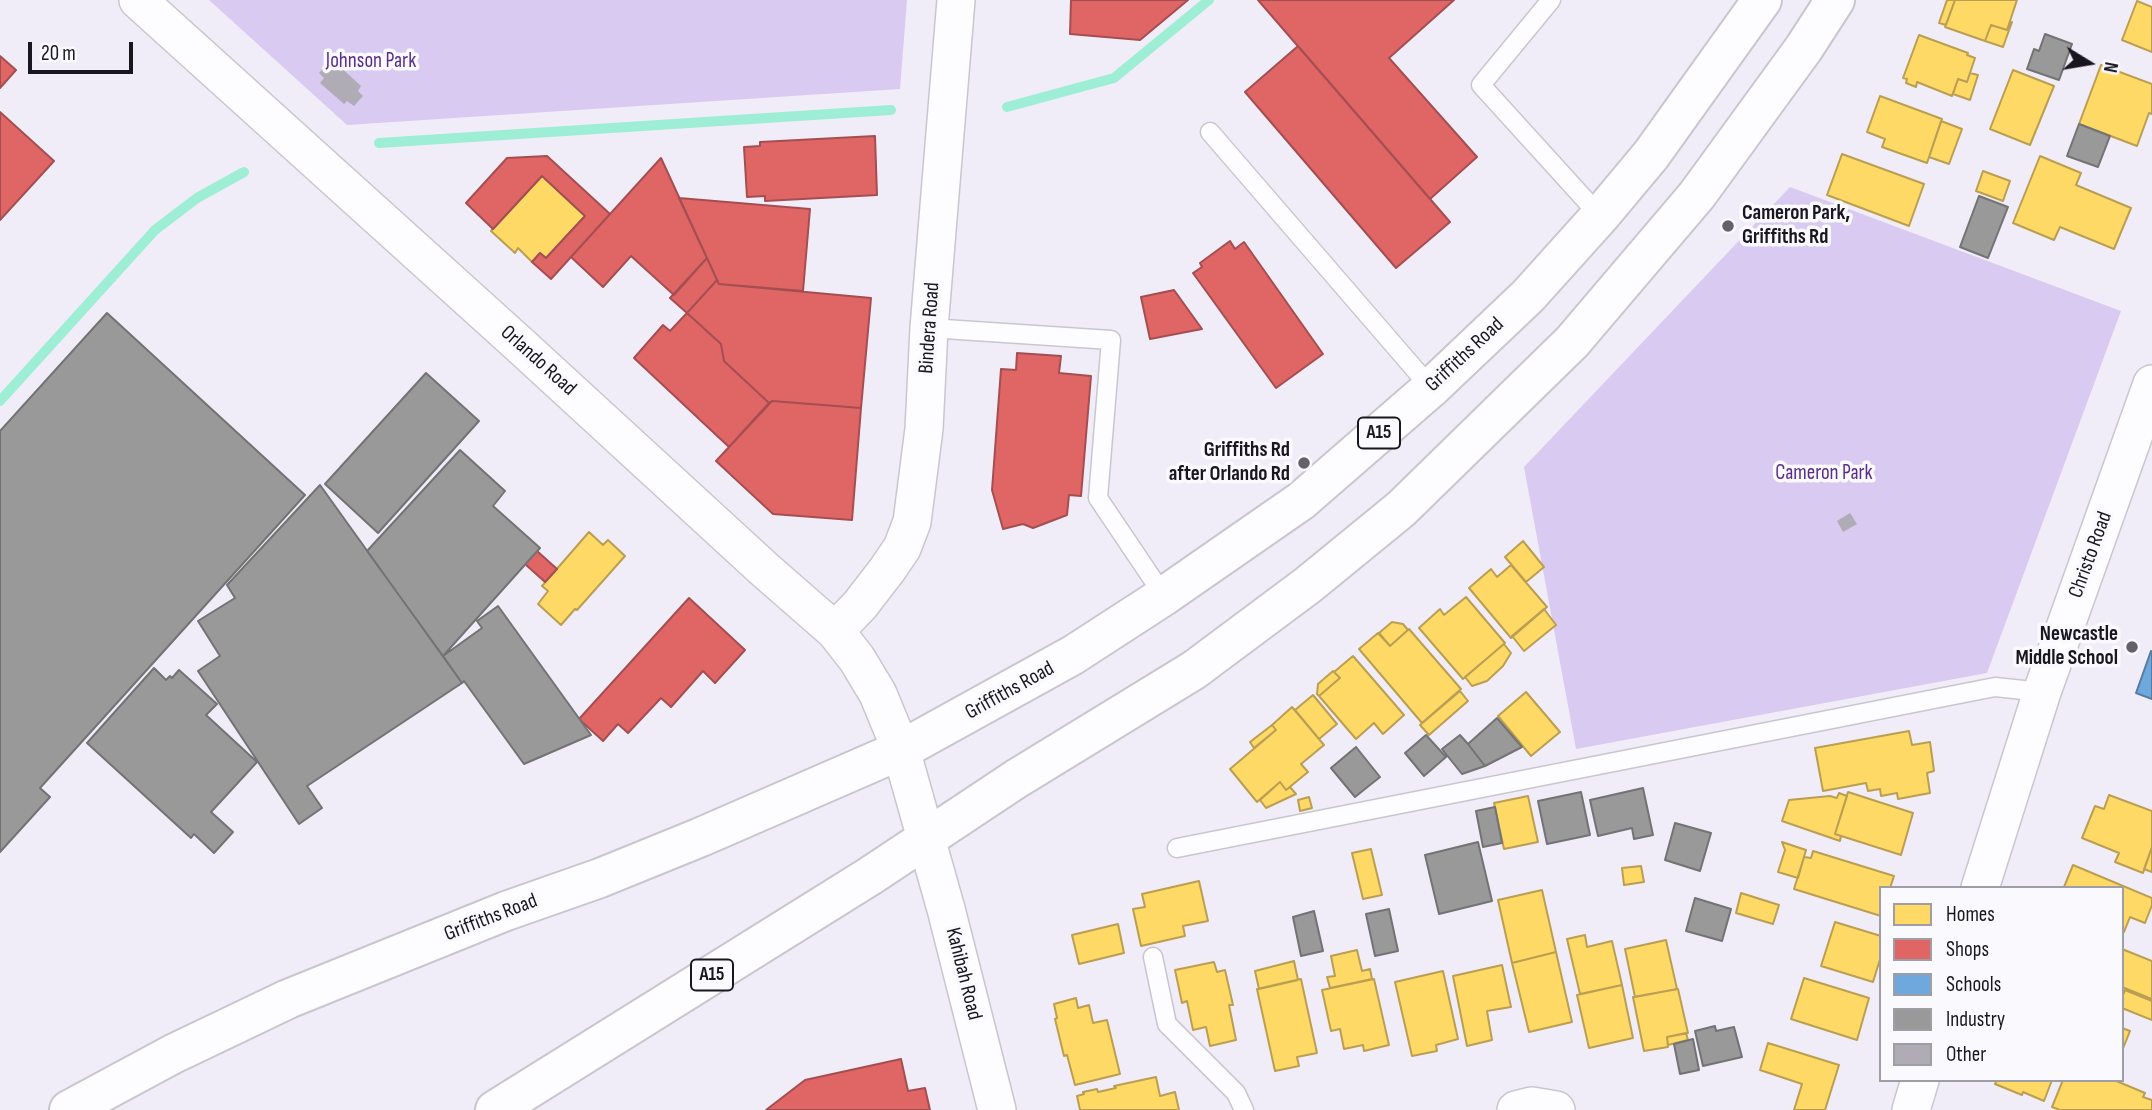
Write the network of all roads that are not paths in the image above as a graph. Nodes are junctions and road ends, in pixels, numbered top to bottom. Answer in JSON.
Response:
{"nodes":[{"id":1,"x":138,"y":0,"type":"edge"},
{"id":2,"x":956,"y":0,"type":"edge"},
{"id":3,"x":1551,"y":0,"type":"edge"},
{"id":4,"x":1762,"y":0,"type":"edge"},
{"id":5,"x":1835,"y":0,"type":"edge"},
{"id":6,"x":1210,"y":132,"type":"dead end"},
{"id":7,"x":1600,"y":216,"type":"junction"},
{"id":8,"x":929,"y":328,"type":"junction"},
{"id":9,"x":2152,"y":384,"type":"edge"},
{"id":10,"x":1432,"y":388,"type":"junction"},
{"id":11,"x":1164,"y":596,"type":"junction"},
{"id":12,"x":835,"y":631,"type":"junction"},
{"id":13,"x":2042,"y":692,"type":"junction"},
{"id":14,"x":901,"y":751,"type":"junction"},
{"id":15,"x":927,"y":839,"type":"junction"},
{"id":16,"x":1177,"y":848,"type":"dead end"},
{"id":17,"x":1981,"y":886,"type":"edge"},
{"id":18,"x":1153,"y":957,"type":"dead end"},
{"id":19,"x":1919,"y":1082,"type":"edge"},
{"id":20,"x":69,"y":1110,"type":"edge"},
{"id":21,"x":495,"y":1110,"type":"edge"},
{"id":22,"x":997,"y":1110,"type":"edge"},
{"id":23,"x":1244,"y":1110,"type":"edge"},
{"id":24,"x":1516,"y":1110,"type":"edge"},
{"id":25,"x":1556,"y":1110,"type":"edge"},
{"id":26,"x":1910,"y":1110,"type":"edge"}],
"edges":[{"from":1,"to":12,"type":"street","name":"Orlando Road"},
{"from":2,"to":8,"type":"street","name":"Bindera Road"},
{"from":3,"to":7,"type":"lane"},
{"from":4,"to":7,"type":"highway","name":"Griffiths Road","number":"A15"},
{"from":5,"to":15,"type":"highway","number":"A15"},
{"from":6,"to":10,"type":"lane"},
{"from":7,"to":10,"type":"highway","name":"Griffiths Road","number":"A15"},
{"from":8,"to":11,"type":"lane"},
{"from":8,"to":12,"type":"street","name":"Bindera Road"},
{"from":9,"to":13,"type":"street","name":"Christo Road"},
{"from":10,"to":11,"type":"highway","name":"Griffiths Road","number":"A15"},
{"from":11,"to":14,"type":"highway","name":"Griffiths Road","number":"A15"},
{"from":12,"to":14,"type":"street","name":"Orlando Road"},
{"from":13,"to":16,"type":"lane"},
{"from":13,"to":17,"type":"street","name":"Christo Road"},
{"from":14,"to":15,"type":"street","name":"Kahibah Road"},
{"from":14,"to":20,"type":"highway","name":"Griffiths Road","number":"A15"},
{"from":15,"to":21,"type":"highway","number":"A15"},
{"from":15,"to":22,"type":"street","name":"Kahibah Road"},
{"from":18,"to":23,"type":"lane"},
{"from":19,"to":26,"type":"street"},
{"from":24,"to":25,"type":"street"}]}
